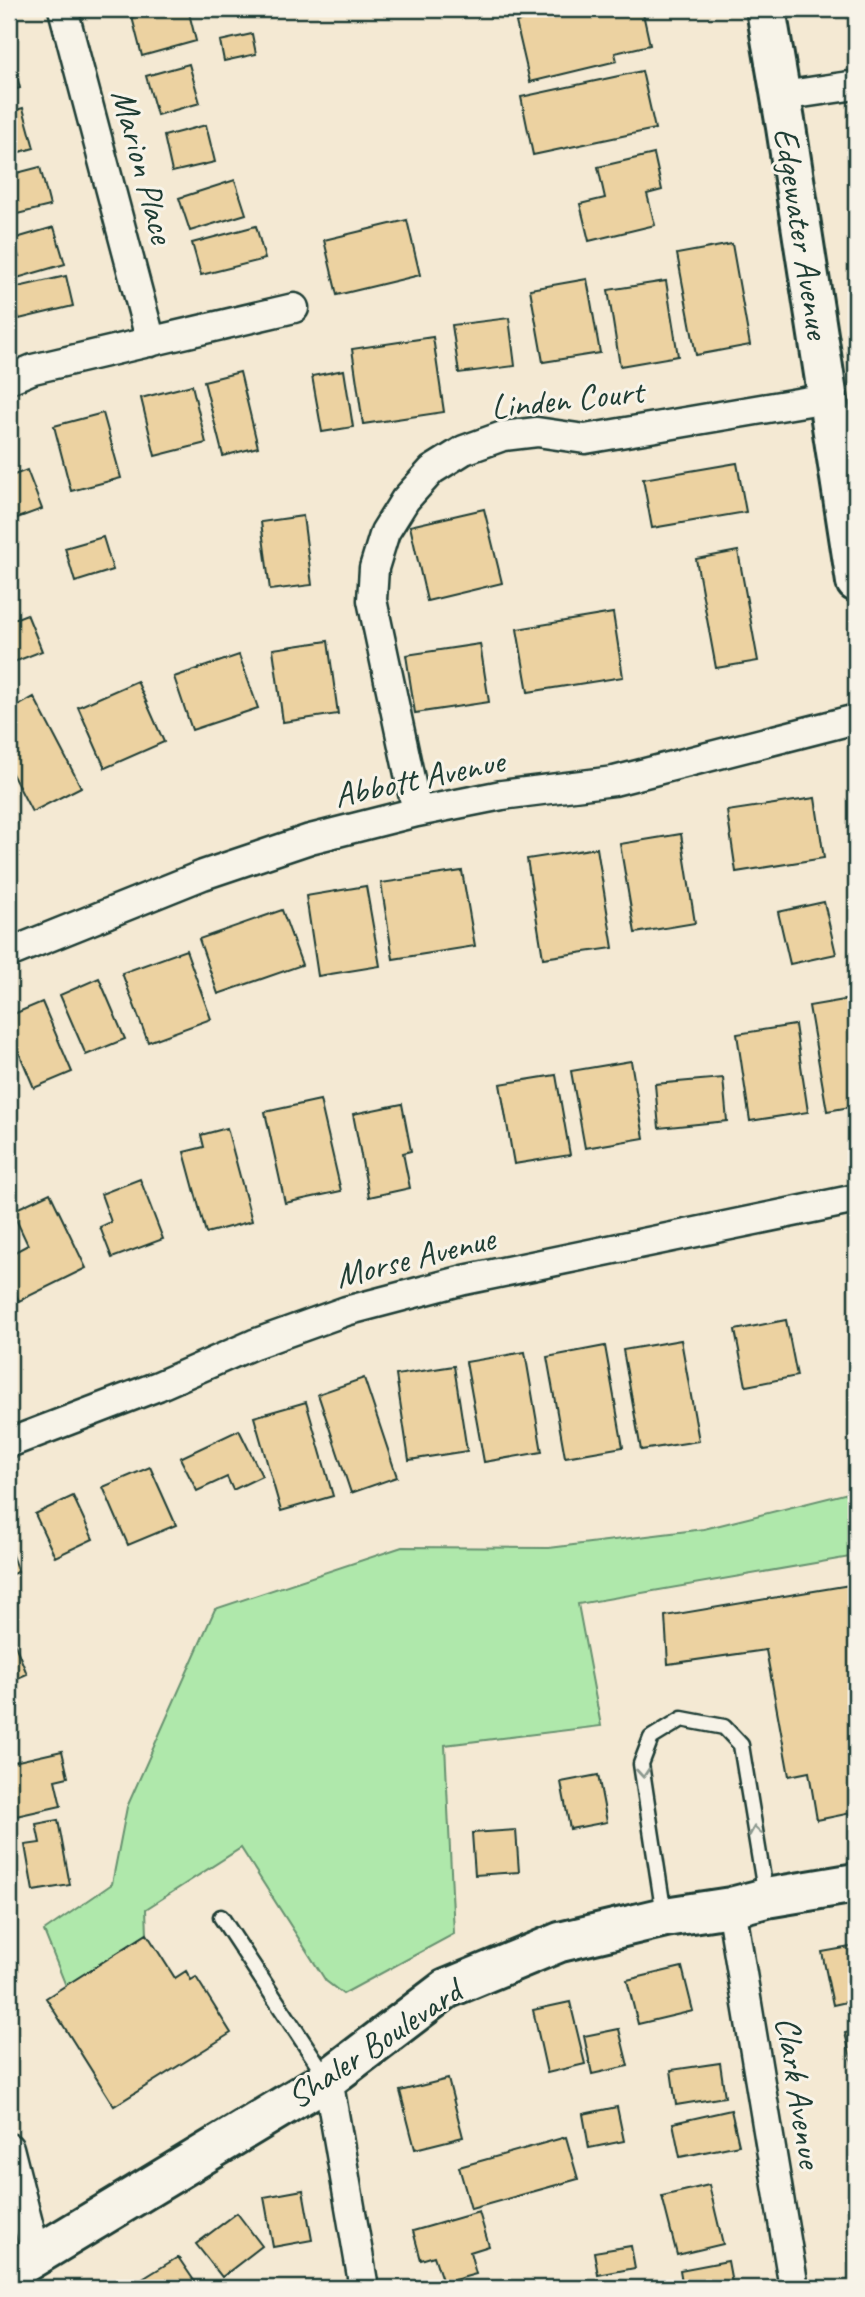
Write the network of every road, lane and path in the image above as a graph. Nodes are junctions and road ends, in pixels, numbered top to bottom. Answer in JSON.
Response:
{"nodes":[{"id":1,"x":63,"y":9,"type":"edge"},
{"id":2,"x":766,"y":9,"type":"edge"},
{"id":3,"x":856,"y":85,"type":"edge"},
{"id":4,"x":782,"y":96,"type":"junction"},
{"id":5,"x":294,"y":308,"type":"dead end"},
{"id":6,"x":151,"y":342,"type":"junction"},
{"id":7,"x":9,"y":379,"type":"edge"},
{"id":8,"x":827,"y":398,"type":"junction"},
{"id":9,"x":856,"y":582,"type":"edge"},
{"id":10,"x":856,"y":719,"type":"edge"},
{"id":11,"x":416,"y":812,"type":"junction"},
{"id":12,"x":9,"y":953,"type":"edge"},
{"id":13,"x":856,"y":1199,"type":"edge"},
{"id":14,"x":9,"y":1443,"type":"edge"},
{"id":15,"x":856,"y":1884,"type":"edge"},
{"id":16,"x":748,"y":1903,"type":"junction"},
{"id":17,"x":221,"y":1917,"type":"dead end"},
{"id":18,"x":665,"y":1917,"type":"junction"},
{"id":19,"x":328,"y":2079,"type":"junction"},
{"id":20,"x":9,"y":2148,"type":"edge"},
{"id":21,"x":22,"y":2264,"type":"edge"},
{"id":22,"x":364,"y":2288,"type":"edge"},
{"id":23,"x":794,"y":2288,"type":"edge"}],
"edges":[{"from":1,"to":6,"type":"street","name":"Marion Place"},
{"from":2,"to":4,"type":"street","name":"Edgewater Avenue"},
{"from":3,"to":4,"type":"street"},
{"from":4,"to":8,"type":"street","name":"Edgewater Avenue"},
{"from":5,"to":6,"type":"street"},
{"from":6,"to":7,"type":"street"},
{"from":8,"to":9,"type":"street","name":"Edgewater Avenue"},
{"from":8,"to":11,"type":"street","name":"Linden Court"},
{"from":10,"to":11,"type":"street","name":"Abbott Avenue"},
{"from":11,"to":12,"type":"street","name":"Abbott Avenue"},
{"from":13,"to":14,"type":"street","name":"Morse Avenue"},
{"from":15,"to":16,"type":"street","name":"Shaler Boulevard"},
{"from":16,"to":18,"type":"street","name":"Shaler Boulevard"},
{"from":16,"to":18,"type":"lane","one_way":true},
{"from":16,"to":23,"type":"street","name":"Clark Avenue"},
{"from":17,"to":19,"type":"lane"},
{"from":18,"to":19,"type":"street","name":"Shaler Boulevard"},
{"from":19,"to":21,"type":"street","name":"Shaler Boulevard"},
{"from":19,"to":22,"type":"street"},
{"from":20,"to":21,"type":"street"}]}
